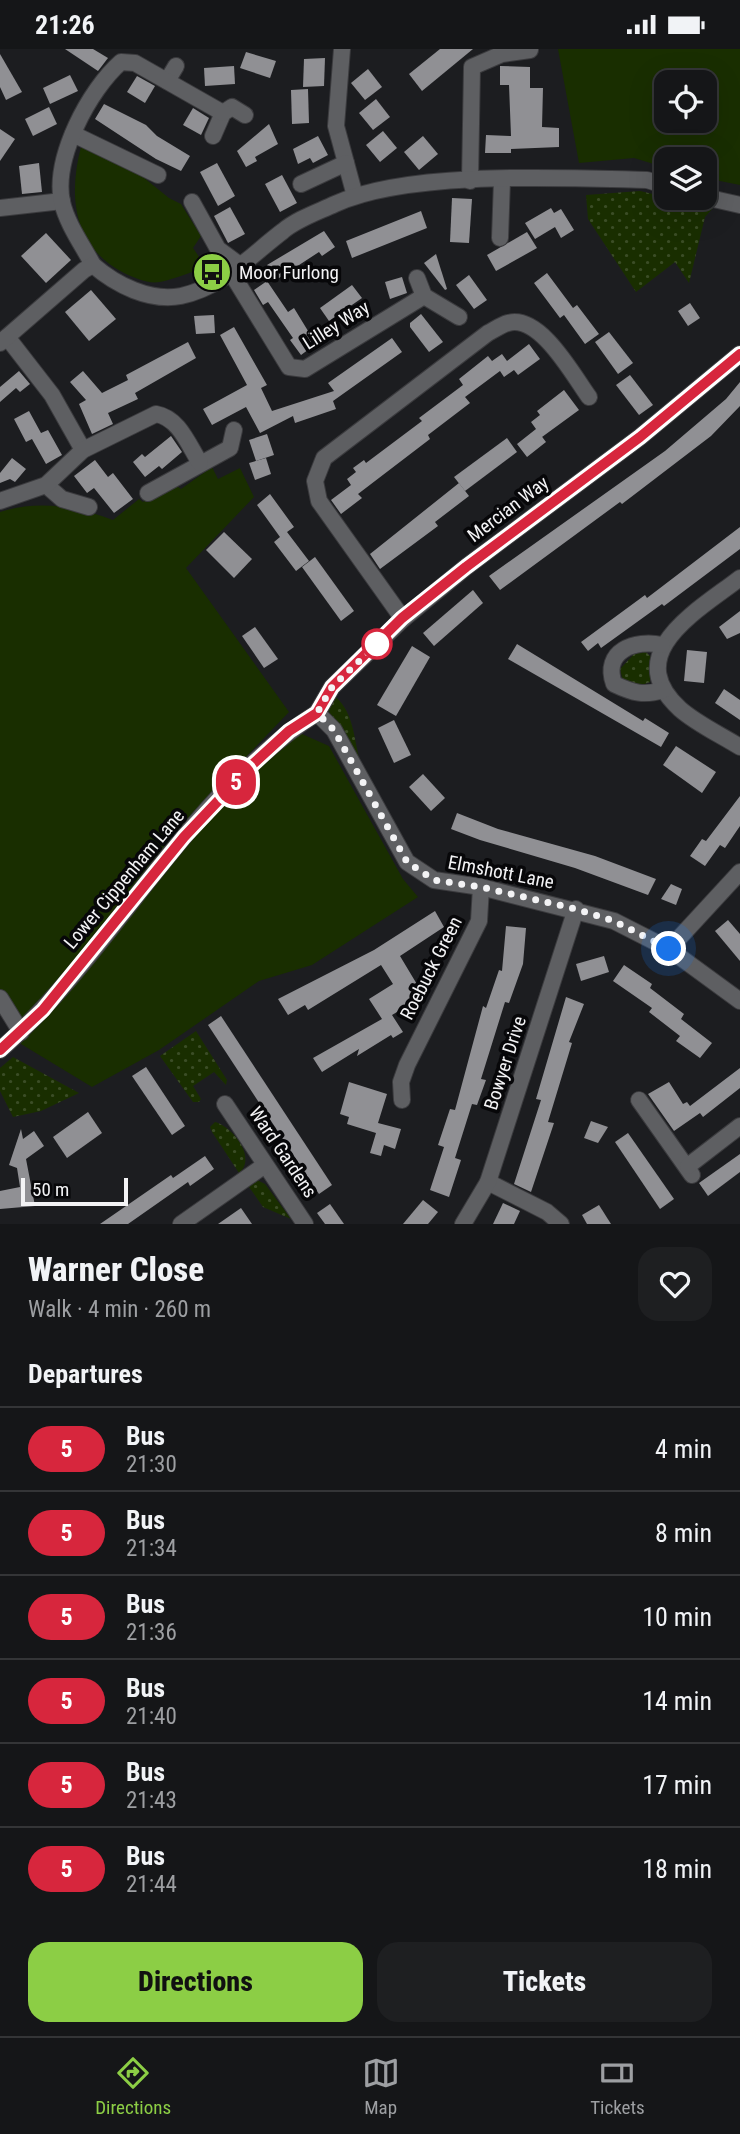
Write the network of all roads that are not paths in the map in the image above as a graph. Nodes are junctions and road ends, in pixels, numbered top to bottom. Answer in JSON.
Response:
{"nodes":[{"id":1,"x":342,"y":49,"type":"edge"},
{"id":2,"x":530,"y":50,"type":"edge"},
{"id":3,"x":176,"y":66,"type":"dead end"},
{"id":4,"x":167,"y":81,"type":"junction"},
{"id":5,"x":223,"y":113,"type":"junction"},
{"id":6,"x":245,"y":115,"type":"dead end"},
{"id":7,"x":73,"y":134,"type":"junction"},
{"id":8,"x":213,"y":136,"type":"dead end"},
{"id":9,"x":345,"y":163,"type":"junction"},
{"id":10,"x":158,"y":175,"type":"dead end"},
{"id":11,"x":502,"y":180,"type":"junction"},
{"id":12,"x":470,"y":181,"type":"junction"},
{"id":13,"x":654,"y":182,"type":"edge"},
{"id":14,"x":301,"y":184,"type":"dead end"},
{"id":15,"x":355,"y":196,"type":"junction"},
{"id":16,"x":717,"y":200,"type":"edge"},
{"id":17,"x":62,"y":201,"type":"junction"},
{"id":18,"x":192,"y":202,"type":"dead end"},
{"id":19,"x":740,"y":205,"type":"edge"},
{"id":20,"x":0,"y":208,"type":"edge"},
{"id":21,"x":500,"y":238,"type":"dead end"},
{"id":22,"x":93,"y":265,"type":"junction"},
{"id":23,"x":237,"y":270,"type":"junction"},
{"id":24,"x":417,"y":278,"type":"dead end"},
{"id":25,"x":424,"y":296,"type":"junction"},
{"id":26,"x":459,"y":317,"type":"dead end"},
{"id":27,"x":3,"y":340,"type":"edge"},
{"id":28,"x":740,"y":354,"type":"edge"},
{"id":29,"x":593,"y":374,"type":"dead end"},
{"id":30,"x":234,"y":430,"type":"dead end"},
{"id":31,"x":83,"y":450,"type":"junction"},
{"id":32,"x":200,"y":463,"type":"junction"},
{"id":33,"x":46,"y":485,"type":"junction"},
{"id":34,"x":148,"y":493,"type":"dead end"},
{"id":35,"x":0,"y":501,"type":"edge"},
{"id":36,"x":89,"y":507,"type":"dead end"},
{"id":37,"x":740,"y":578,"type":"edge"},
{"id":38,"x":402,"y":618,"type":"junction"},
{"id":39,"x":662,"y":645,"type":"junction"},
{"id":40,"x":663,"y":689,"type":"junction"},
{"id":41,"x":317,"y":713,"type":"junction"},
{"id":42,"x":740,"y":747,"type":"edge"},
{"id":43,"x":740,"y":872,"type":"edge"},
{"id":44,"x":481,"y":887,"type":"junction"},
{"id":45,"x":576,"y":909,"type":"junction"},
{"id":46,"x":669,"y":949,"type":"junction"},
{"id":47,"x":0,"y":997,"type":"edge"},
{"id":48,"x":740,"y":1001,"type":"edge"},
{"id":49,"x":21,"y":1032,"type":"junction"},
{"id":50,"x":0,"y":1050,"type":"edge"},
{"id":51,"x":402,"y":1100,"type":"dead end"},
{"id":52,"x":639,"y":1100,"type":"dead end"},
{"id":53,"x":225,"y":1104,"type":"dead end"},
{"id":54,"x":740,"y":1126,"type":"edge"},
{"id":55,"x":265,"y":1165,"type":"junction"},
{"id":56,"x":488,"y":1182,"type":"junction"},
{"id":57,"x":181,"y":1224,"type":"edge"},
{"id":58,"x":305,"y":1224,"type":"edge"},
{"id":59,"x":463,"y":1224,"type":"edge"},
{"id":60,"x":561,"y":1224,"type":"edge"}],
"edges":[{"from":1,"to":9,"type":"street"},
{"from":2,"to":12,"type":"street"},
{"from":3,"to":4,"type":"street"},
{"from":4,"to":5,"type":"street"},
{"from":4,"to":7,"type":"street"},
{"from":5,"to":6,"type":"street"},
{"from":5,"to":8,"type":"street"},
{"from":7,"to":10,"type":"street"},
{"from":7,"to":17,"type":"street"},
{"from":9,"to":14,"type":"street"},
{"from":9,"to":15,"type":"street"},
{"from":11,"to":12,"type":"street"},
{"from":11,"to":13,"type":"street"},
{"from":11,"to":21,"type":"street"},
{"from":12,"to":15,"type":"street"},
{"from":15,"to":23,"type":"street"},
{"from":16,"to":19,"type":"street"},
{"from":17,"to":20,"type":"street"},
{"from":17,"to":22,"type":"street"},
{"from":18,"to":23,"type":"street"},
{"from":22,"to":23,"type":"street"},
{"from":22,"to":27,"type":"street"},
{"from":23,"to":25,"type":"street","name":"Lilley Way"},
{"from":24,"to":25,"type":"street"},
{"from":25,"to":26,"type":"street"},
{"from":27,"to":31,"type":"street"},
{"from":28,"to":38,"type":"street","name":"Mercian Way"},
{"from":29,"to":38,"type":"street"},
{"from":30,"to":32,"type":"street"},
{"from":31,"to":32,"type":"street"},
{"from":31,"to":33,"type":"street"},
{"from":32,"to":34,"type":"street"},
{"from":33,"to":35,"type":"street"},
{"from":33,"to":36,"type":"street"},
{"from":37,"to":39,"type":"street"},
{"from":38,"to":41,"type":"street","name":"Mercian Way"},
{"from":39,"to":40,"type":"street"},
{"from":39,"to":40,"type":"street"},
{"from":40,"to":42,"type":"street"},
{"from":41,"to":44,"type":"street","name":"Elmshott Lane"},
{"from":41,"to":49,"type":"street","name":"Lower Cippenham Lane"},
{"from":43,"to":46,"type":"street"},
{"from":44,"to":45,"type":"street","name":"Elmshott Lane"},
{"from":44,"to":51,"type":"street","name":"Roebuck Green"},
{"from":45,"to":46,"type":"street","name":"Elmshott Lane"},
{"from":45,"to":56,"type":"street","name":"Bowyer Drive"},
{"from":46,"to":48,"type":"street","name":"Elmshott Lane"},
{"from":47,"to":49,"type":"street"},
{"from":49,"to":50,"type":"street","name":"Lower Cippenham Lane"},
{"from":52,"to":54,"type":"street"},
{"from":53,"to":55,"type":"street","name":"Ward Gardens"},
{"from":55,"to":57,"type":"street"},
{"from":55,"to":58,"type":"street","name":"Ward Gardens"},
{"from":56,"to":59,"type":"street","name":"Bowyer Drive"},
{"from":56,"to":60,"type":"street"}]}
